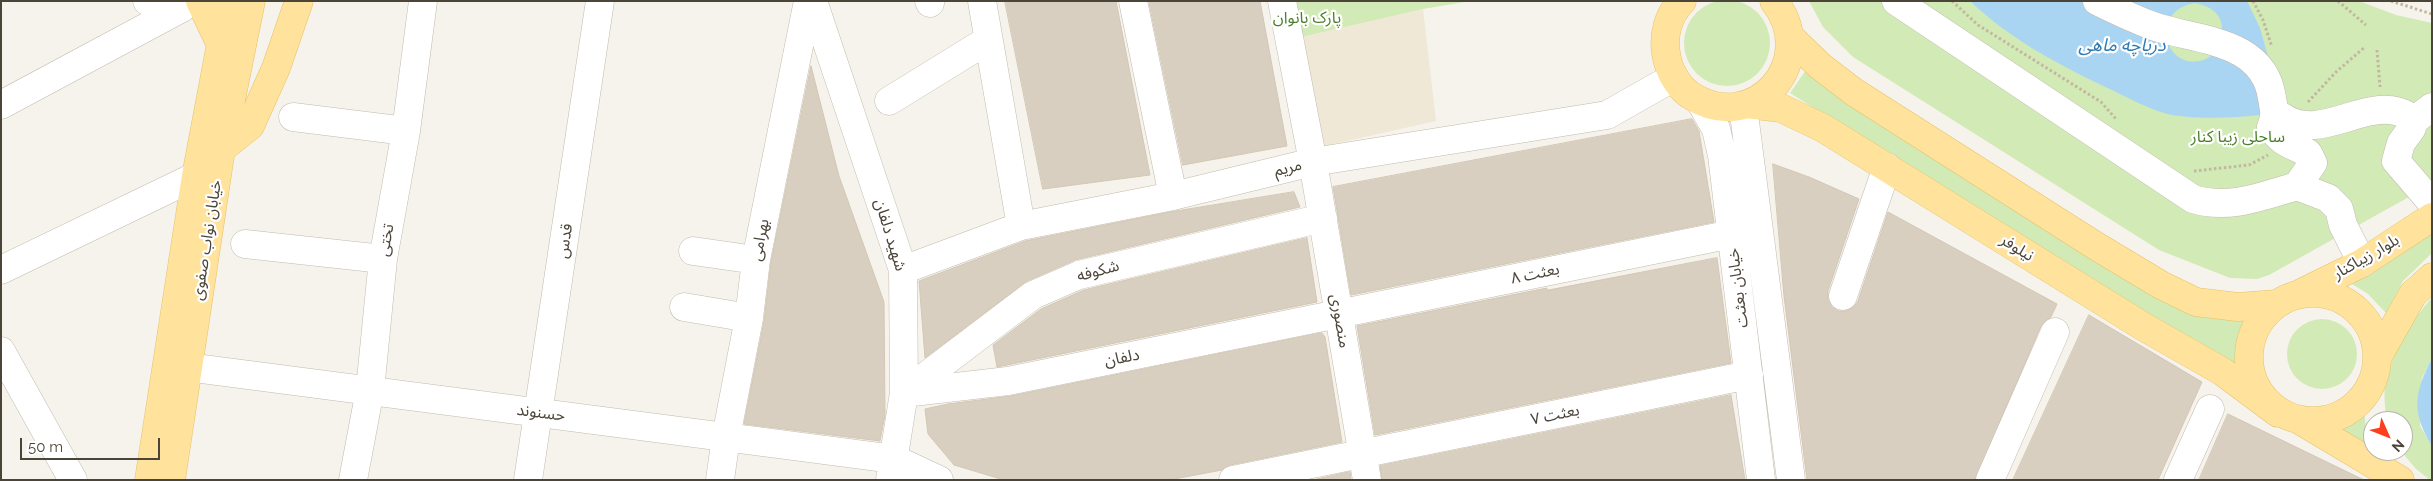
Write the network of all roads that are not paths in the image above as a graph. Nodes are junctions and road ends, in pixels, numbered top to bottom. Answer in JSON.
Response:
{"nodes":[{"id":1,"x":147,"y":1,"type":"edge"},
{"id":2,"x":229,"y":1,"type":"edge"},
{"id":3,"x":251,"y":1,"type":"edge"},
{"id":4,"x":299,"y":1,"type":"edge"},
{"id":5,"x":422,"y":1,"type":"edge"},
{"id":6,"x":600,"y":1,"type":"edge"},
{"id":7,"x":808,"y":1,"type":"edge"},
{"id":8,"x":813,"y":1,"type":"edge"},
{"id":9,"x":982,"y":1,"type":"edge"},
{"id":10,"x":1133,"y":1,"type":"edge"},
{"id":11,"x":1282,"y":1,"type":"edge"},
{"id":12,"x":1655,"y":1,"type":"edge"},
{"id":13,"x":1682,"y":1,"type":"edge"},
{"id":14,"x":1774,"y":1,"type":"edge"},
{"id":15,"x":1896,"y":1,"type":"edge"},
{"id":16,"x":2097,"y":1,"type":"edge"},
{"id":17,"x":191,"y":5,"type":"edge"},
{"id":18,"x":1667,"y":25,"type":"junction"},
{"id":19,"x":1790,"y":37,"type":"junction"},
{"id":20,"x":988,"y":40,"type":"junction"},
{"id":21,"x":221,"y":45,"type":"junction"},
{"id":22,"x":1674,"y":77,"type":"junction"},
{"id":23,"x":889,"y":101,"type":"dead end"},
{"id":24,"x":1700,"y":101,"type":"junction"},
{"id":25,"x":1,"y":105,"type":"edge"},
{"id":26,"x":1745,"y":105,"type":"junction"},
{"id":27,"x":2422,"y":115,"type":"edge"},
{"id":28,"x":293,"y":117,"type":"dead end"},
{"id":29,"x":2281,"y":125,"type":"junction"},
{"id":30,"x":406,"y":131,"type":"junction"},
{"id":31,"x":221,"y":149,"type":"junction"},
{"id":32,"x":1313,"y":162,"type":"junction"},
{"id":33,"x":1887,"y":167,"type":"junction"},
{"id":34,"x":196,"y":176,"type":"junction"},
{"id":35,"x":2297,"y":186,"type":"junction"},
{"id":36,"x":1173,"y":196,"type":"junction"},
{"id":37,"x":2432,"y":203,"type":"edge"},
{"id":38,"x":2432,"y":217,"type":"edge"},
{"id":39,"x":1323,"y":218,"type":"junction"},
{"id":40,"x":1021,"y":226,"type":"junction"},
{"id":41,"x":1732,"y":234,"type":"junction"},
{"id":42,"x":245,"y":244,"type":"dead end"},
{"id":43,"x":693,"y":251,"type":"dead end"},
{"id":44,"x":383,"y":259,"type":"junction"},
{"id":45,"x":756,"y":260,"type":"junction"},
{"id":46,"x":2362,"y":262,"type":"junction"},
{"id":47,"x":1,"y":270,"type":"edge"},
{"id":48,"x":903,"y":270,"type":"junction"},
{"id":49,"x":2432,"y":277,"type":"edge"},
{"id":50,"x":1843,"y":296,"type":"dead end"},
{"id":51,"x":2288,"y":299,"type":"junction"},
{"id":52,"x":684,"y":307,"type":"dead end"},
{"id":53,"x":1339,"y":314,"type":"junction"},
{"id":54,"x":749,"y":318,"type":"junction"},
{"id":55,"x":2055,"y":332,"type":"dead end"},
{"id":56,"x":1,"y":351,"type":"edge"},
{"id":57,"x":2378,"y":356,"type":"junction"},
{"id":58,"x":187,"y":367,"type":"junction"},
{"id":59,"x":1748,"y":375,"type":"junction"},
{"id":60,"x":370,"y":390,"type":"junction"},
{"id":61,"x":904,"y":393,"type":"junction"},
{"id":62,"x":2210,"y":409,"type":"dead end"},
{"id":63,"x":539,"y":412,"type":"junction"},
{"id":64,"x":2290,"y":417,"type":"junction"},
{"id":65,"x":726,"y":437,"type":"junction"},
{"id":66,"x":1364,"y":467,"type":"edge"},
{"id":67,"x":892,"y":469,"type":"edge"},
{"id":68,"x":65,"y":473,"type":"edge"},
{"id":69,"x":149,"y":480,"type":"edge"},
{"id":70,"x":171,"y":480,"type":"edge"},
{"id":71,"x":353,"y":480,"type":"edge"},
{"id":72,"x":528,"y":480,"type":"edge"},
{"id":73,"x":720,"y":480,"type":"edge"},
{"id":74,"x":939,"y":480,"type":"edge"},
{"id":75,"x":1233,"y":480,"type":"edge"},
{"id":76,"x":1761,"y":480,"type":"edge"},
{"id":77,"x":1791,"y":480,"type":"edge"},
{"id":78,"x":1990,"y":480,"type":"edge"},
{"id":79,"x":2178,"y":480,"type":"edge"},
{"id":80,"x":2400,"y":480,"type":"edge"}],
"edges":[{"from":1,"to":17,"type":"street"},
{"from":2,"to":21,"type":"main road","name":"خیابان نواب صفوی"},
{"from":3,"to":31,"type":"main road","name":"خیابان نواب صفوی"},
{"from":4,"to":31,"type":"main road"},
{"from":5,"to":30,"type":"street","name":"تختی"},
{"from":6,"to":63,"type":"street","name":"قدس"},
{"from":7,"to":45,"type":"street","name":"بهرامی"},
{"from":8,"to":48,"type":"street","name":"شهید دلفان"},
{"from":9,"to":20,"type":"street"},
{"from":10,"to":36,"type":"street"},
{"from":11,"to":32,"type":"street","name":"منصوری"},
{"from":12,"to":18,"type":"main road"},
{"from":13,"to":18,"type":"main road"},
{"from":14,"to":19,"type":"main road"},
{"from":15,"to":35,"type":"street"},
{"from":16,"to":29,"type":"street"},
{"from":17,"to":21,"type":"main road"},
{"from":17,"to":25,"type":"street"},
{"from":18,"to":22,"type":"main road"},
{"from":19,"to":26,"type":"main road"},
{"from":19,"to":51,"type":"main road"},
{"from":20,"to":23,"type":"street"},
{"from":20,"to":40,"type":"street"},
{"from":21,"to":34,"type":"main road","name":"خیابان نواب صفوی"},
{"from":22,"to":24,"type":"main road"},
{"from":22,"to":32,"type":"street","name":"مریم"},
{"from":24,"to":26,"type":"main road","name":"نیلوفر"},
{"from":24,"to":41,"type":"street","name":"خیابان بعثت"},
{"from":26,"to":33,"type":"main road","name":"نیلوفر"},
{"from":26,"to":77,"type":"street","name":"خیابان بعثت"},
{"from":27,"to":29,"type":"street"},
{"from":27,"to":37,"type":"street"},
{"from":28,"to":30,"type":"street"},
{"from":29,"to":35,"type":"street"},
{"from":30,"to":44,"type":"street","name":"تختی"},
{"from":31,"to":58,"type":"main road","name":"خیابان نواب صفوی"},
{"from":32,"to":36,"type":"street","name":"مریم"},
{"from":32,"to":39,"type":"street","name":"منصوری"},
{"from":33,"to":50,"type":"street"},
{"from":33,"to":64,"type":"main road","name":"نیلوفر"},
{"from":34,"to":47,"type":"street"},
{"from":34,"to":69,"type":"main road","name":"خیابان نواب صفوی"},
{"from":35,"to":46,"type":"street"},
{"from":36,"to":40,"type":"street","name":"مریم"},
{"from":38,"to":46,"type":"main road","name":"بلوار زیباکنار"},
{"from":39,"to":53,"type":"street","name":"منصوری"},
{"from":39,"to":61,"type":"street","name":"شکوفه"},
{"from":40,"to":48,"type":"street","name":"مریم"},
{"from":41,"to":53,"type":"street","name":"بعثت ۸"},
{"from":41,"to":59,"type":"street","name":"خیابان بعثت"},
{"from":42,"to":44,"type":"street"},
{"from":43,"to":45,"type":"street"},
{"from":44,"to":60,"type":"street","name":"تختی"},
{"from":45,"to":54,"type":"street","name":"بهرامی"},
{"from":46,"to":51,"type":"main road","name":"بلوار زیباکنار"},
{"from":48,"to":61,"type":"street","name":"شهید دلفان"},
{"from":49,"to":57,"type":"main road"},
{"from":51,"to":57,"type":"main road"},
{"from":51,"to":64,"type":"main road"},
{"from":52,"to":54,"type":"street"},
{"from":53,"to":61,"type":"street","name":"دلفان"},
{"from":53,"to":66,"type":"street","name":"منصوری"},
{"from":54,"to":65,"type":"street","name":"بهرامی"},
{"from":55,"to":78,"type":"street"},
{"from":56,"to":68,"type":"street"},
{"from":57,"to":64,"type":"main road"},
{"from":58,"to":60,"type":"street","name":"حسنوند"},
{"from":58,"to":70,"type":"main road","name":"خیابان نواب صفوی"},
{"from":59,"to":66,"type":"street","name":"بعثت ۷"},
{"from":59,"to":76,"type":"street","name":"خیابان بعثت"},
{"from":60,"to":63,"type":"street","name":"حسنوند"},
{"from":60,"to":71,"type":"street","name":"تختی"},
{"from":61,"to":67,"type":"street","name":"شهید دلفان"},
{"from":62,"to":79,"type":"street"},
{"from":63,"to":65,"type":"street","name":"حسنوند"},
{"from":63,"to":72,"type":"street","name":"قدس"},
{"from":64,"to":80,"type":"main road","name":"نیلوفر"},
{"from":65,"to":67,"type":"street","name":"حسنوند"},
{"from":65,"to":73,"type":"street","name":"بهرامی"},
{"from":66,"to":75,"type":"street"},
{"from":67,"to":74,"type":"street"}]}
